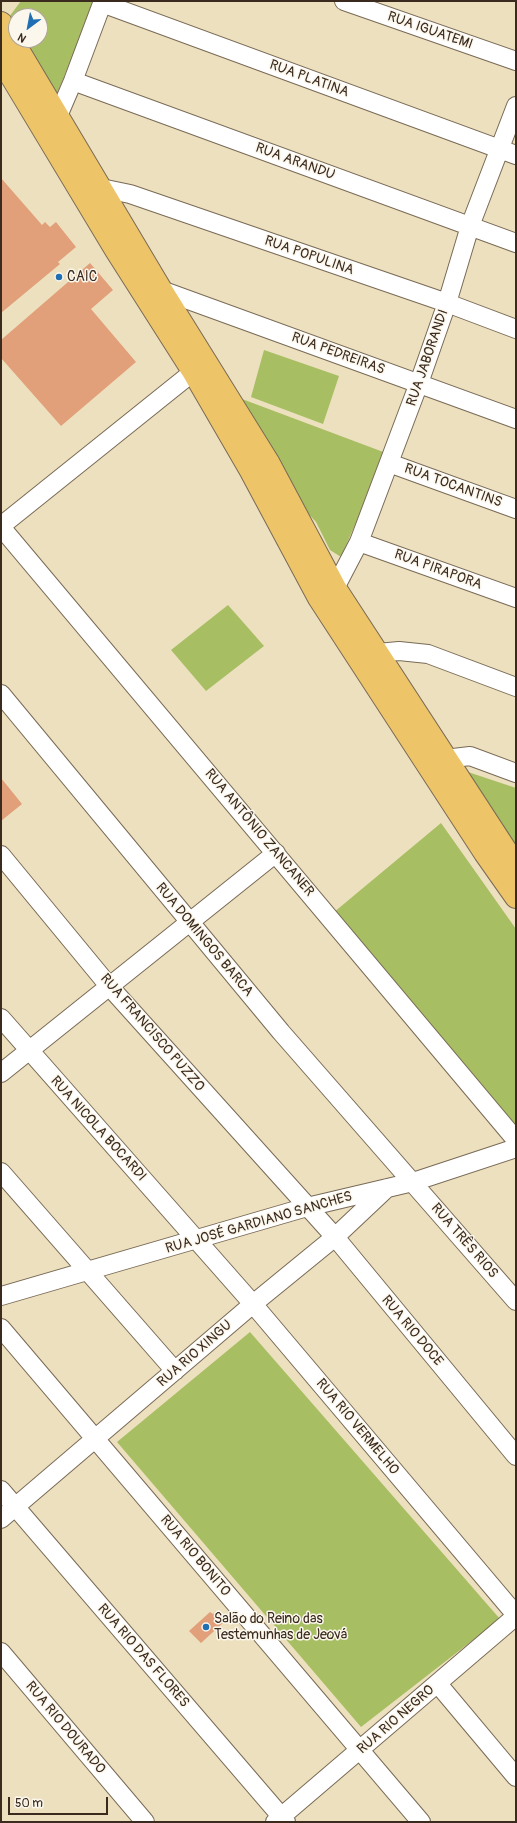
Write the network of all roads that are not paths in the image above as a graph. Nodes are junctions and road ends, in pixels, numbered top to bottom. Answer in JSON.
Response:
{"nodes":[{"id":1,"x":344,"y":1,"type":"edge"},
{"id":2,"x":102,"y":2,"type":"edge"},
{"id":3,"x":1,"y":23,"type":"edge"},
{"id":4,"x":1,"y":59,"type":"edge"},
{"id":5,"x":516,"y":61,"type":"edge"},
{"id":6,"x":73,"y":81,"type":"junction"},
{"id":7,"x":516,"y":106,"type":"edge"},
{"id":8,"x":58,"y":116,"type":"junction"},
{"id":9,"x":499,"y":149,"type":"junction"},
{"id":10,"x":516,"y":155,"type":"edge"},
{"id":11,"x":101,"y":188,"type":"junction"},
{"id":12,"x":470,"y":226,"type":"junction"},
{"id":13,"x":516,"y":243,"type":"edge"},
{"id":14,"x":161,"y":290,"type":"junction"},
{"id":15,"x":447,"y":303,"type":"junction"},
{"id":16,"x":516,"y":329,"type":"edge"},
{"id":17,"x":200,"y":366,"type":"junction"},
{"id":18,"x":419,"y":383,"type":"junction"},
{"id":19,"x":516,"y":419,"type":"edge"},
{"id":20,"x":390,"y":463,"type":"junction"},
{"id":21,"x":516,"y":509,"type":"edge"},
{"id":22,"x":1,"y":526,"type":"edge"},
{"id":23,"x":359,"y":542,"type":"junction"},
{"id":24,"x":327,"y":593,"type":"junction"},
{"id":25,"x":516,"y":598,"type":"edge"},
{"id":26,"x":378,"y":653,"type":"junction"},
{"id":27,"x":516,"y":687,"type":"edge"},
{"id":28,"x":1,"y":694,"type":"edge"},
{"id":29,"x":445,"y":759,"type":"junction"},
{"id":30,"x":516,"y":773,"type":"edge"},
{"id":31,"x":493,"y":849,"type":"junction"},
{"id":32,"x":276,"y":853,"type":"junction"},
{"id":33,"x":1,"y":855,"type":"edge"},
{"id":34,"x":516,"y":866,"type":"edge"},
{"id":35,"x":516,"y":897,"type":"edge"},
{"id":36,"x":189,"y":922,"type":"junction"},
{"id":37,"x":109,"y":986,"type":"junction"},
{"id":38,"x":1,"y":1018,"type":"edge"},
{"id":39,"x":28,"y":1051,"type":"junction"},
{"id":40,"x":1,"y":1073,"type":"edge"},
{"id":41,"x":516,"y":1140,"type":"edge"},
{"id":42,"x":516,"y":1148,"type":"edge"},
{"id":43,"x":1,"y":1172,"type":"edge"},
{"id":44,"x":413,"y":1182,"type":"junction"},
{"id":45,"x":388,"y":1187,"type":"junction"},
{"id":46,"x":307,"y":1207,"type":"junction"},
{"id":47,"x":334,"y":1237,"type":"junction"},
{"id":48,"x":197,"y":1240,"type":"junction"},
{"id":49,"x":89,"y":1272,"type":"junction"},
{"id":50,"x":1,"y":1296,"type":"edge"},
{"id":51,"x":516,"y":1301,"type":"edge"},
{"id":52,"x":252,"y":1304,"type":"junction"},
{"id":53,"x":1,"y":1328,"type":"edge"},
{"id":54,"x":174,"y":1371,"type":"junction"},
{"id":55,"x":95,"y":1439,"type":"junction"},
{"id":56,"x":516,"y":1456,"type":"edge"},
{"id":57,"x":1,"y":1490,"type":"edge"},
{"id":58,"x":16,"y":1507,"type":"junction"},
{"id":59,"x":1,"y":1519,"type":"edge"},
{"id":60,"x":516,"y":1616,"type":"edge"},
{"id":61,"x":1,"y":1652,"type":"edge"},
{"id":62,"x":438,"y":1684,"type":"junction"},
{"id":63,"x":361,"y":1750,"type":"junction"},
{"id":64,"x":516,"y":1777,"type":"edge"},
{"id":65,"x":281,"y":1820,"type":"edge"},
{"id":66,"x":145,"y":1822,"type":"edge"},
{"id":67,"x":421,"y":1822,"type":"edge"}],
"edges":[{"from":1,"to":5,"type":"street","name":"RUA IGUATEMI"},
{"from":2,"to":6,"type":"street"},
{"from":2,"to":9,"type":"street","name":"RUA PLATINA"},
{"from":3,"to":8,"type":"main road"},
{"from":4,"to":17,"type":"main road"},
{"from":6,"to":8,"type":"street"},
{"from":6,"to":12,"type":"street","name":"RUA ARANDU"},
{"from":7,"to":9,"type":"street","name":"RUA JABORANDI"},
{"from":8,"to":11,"type":"main road"},
{"from":9,"to":10,"type":"street","name":"RUA PLATINA"},
{"from":9,"to":12,"type":"street","name":"RUA JABORANDI"},
{"from":11,"to":14,"type":"main road"},
{"from":11,"to":15,"type":"street","name":"RUA POPULINA"},
{"from":12,"to":13,"type":"street","name":"RUA ARANDU"},
{"from":12,"to":15,"type":"street","name":"RUA JABORANDI"},
{"from":14,"to":17,"type":"main road"},
{"from":14,"to":18,"type":"street","name":"RUA PEDREIRAS"},
{"from":15,"to":16,"type":"street","name":"RUA POPULINA"},
{"from":15,"to":18,"type":"street","name":"RUA JABORANDI"},
{"from":17,"to":22,"type":"street"},
{"from":17,"to":24,"type":"main road"},
{"from":18,"to":19,"type":"street","name":"RUA PEDREIRAS"},
{"from":18,"to":20,"type":"street","name":"RUA JABORANDI"},
{"from":20,"to":21,"type":"street","name":"RUA TOCANTINS"},
{"from":20,"to":23,"type":"street","name":"RUA JABORANDI"},
{"from":22,"to":32,"type":"street","name":"RUA ANTÔNIO ZANCANER"},
{"from":23,"to":24,"type":"street","name":"RUA JABORANDI"},
{"from":23,"to":25,"type":"street","name":"RUA PIRAPORA"},
{"from":24,"to":26,"type":"main road"},
{"from":24,"to":31,"type":"main road"},
{"from":26,"to":27,"type":"street"},
{"from":26,"to":29,"type":"main road"},
{"from":28,"to":36,"type":"street","name":"RUA DOMINGOS BARCA"},
{"from":29,"to":30,"type":"street"},
{"from":29,"to":31,"type":"main road"},
{"from":31,"to":34,"type":"main road"},
{"from":31,"to":35,"type":"main road"},
{"from":32,"to":36,"type":"street"},
{"from":32,"to":41,"type":"street","name":"RUA ANTÔNIO ZANCANER"},
{"from":33,"to":37,"type":"street","name":"RUA FRANCISCO PUZZO"},
{"from":36,"to":37,"type":"street"},
{"from":36,"to":44,"type":"street","name":"RUA DOMINGOS BARCA"},
{"from":37,"to":39,"type":"street"},
{"from":37,"to":46,"type":"street","name":"RUA FRANCISCO PUZZO"},
{"from":38,"to":39,"type":"street","name":"RUA NICOLA BOCARDI"},
{"from":39,"to":40,"type":"street"},
{"from":39,"to":48,"type":"street","name":"RUA NICOLA BOCARDI"},
{"from":42,"to":44,"type":"street","name":"RUA JOSÉ GARDIANO SANCHES"},
{"from":43,"to":49,"type":"street"},
{"from":44,"to":45,"type":"street","name":"RUA JOSÉ GARDIANO SANCHES"},
{"from":44,"to":51,"type":"street","name":"RUA TRÊS RIOS"},
{"from":45,"to":46,"type":"street","name":"RUA JOSÉ GARDIANO SANCHES"},
{"from":45,"to":47,"type":"street","name":"RUA RIO XINGU"},
{"from":46,"to":47,"type":"street","name":"RUA RIO DOCE"},
{"from":46,"to":48,"type":"street","name":"RUA JOSÉ GARDIANO SANCHES"},
{"from":47,"to":52,"type":"street","name":"RUA RIO XINGU"},
{"from":47,"to":56,"type":"street","name":"RUA RIO DOCE"},
{"from":48,"to":49,"type":"street","name":"RUA JOSÉ GARDIANO SANCHES"},
{"from":48,"to":52,"type":"street","name":"RUA RIO VERMELHO"},
{"from":49,"to":50,"type":"street","name":"RUA JOSÉ GARDIANO SANCHES"},
{"from":49,"to":54,"type":"street"},
{"from":52,"to":54,"type":"street","name":"RUA RIO XINGU"},
{"from":52,"to":60,"type":"street","name":"RUA RIO VERMELHO"},
{"from":53,"to":55,"type":"street","name":"RUA RIO BONITO"},
{"from":54,"to":55,"type":"street","name":"RUA RIO XINGU"},
{"from":55,"to":58,"type":"street","name":"RUA RIO XINGU"},
{"from":55,"to":63,"type":"street","name":"RUA RIO BONITO"},
{"from":57,"to":58,"type":"street","name":"RUA RIO DAS FLORES"},
{"from":58,"to":59,"type":"street","name":"RUA RIO XINGU"},
{"from":58,"to":65,"type":"street","name":"RUA RIO DAS FLORES"},
{"from":60,"to":62,"type":"street","name":"RUA RIO NEGRO"},
{"from":61,"to":66,"type":"street","name":"RUA RIO DOURADO"},
{"from":62,"to":63,"type":"street","name":"RUA RIO NEGRO"},
{"from":62,"to":64,"type":"street"},
{"from":63,"to":65,"type":"street","name":"RUA RIO NEGRO"},
{"from":63,"to":67,"type":"street","name":"RUA RIO BONITO"}]}
